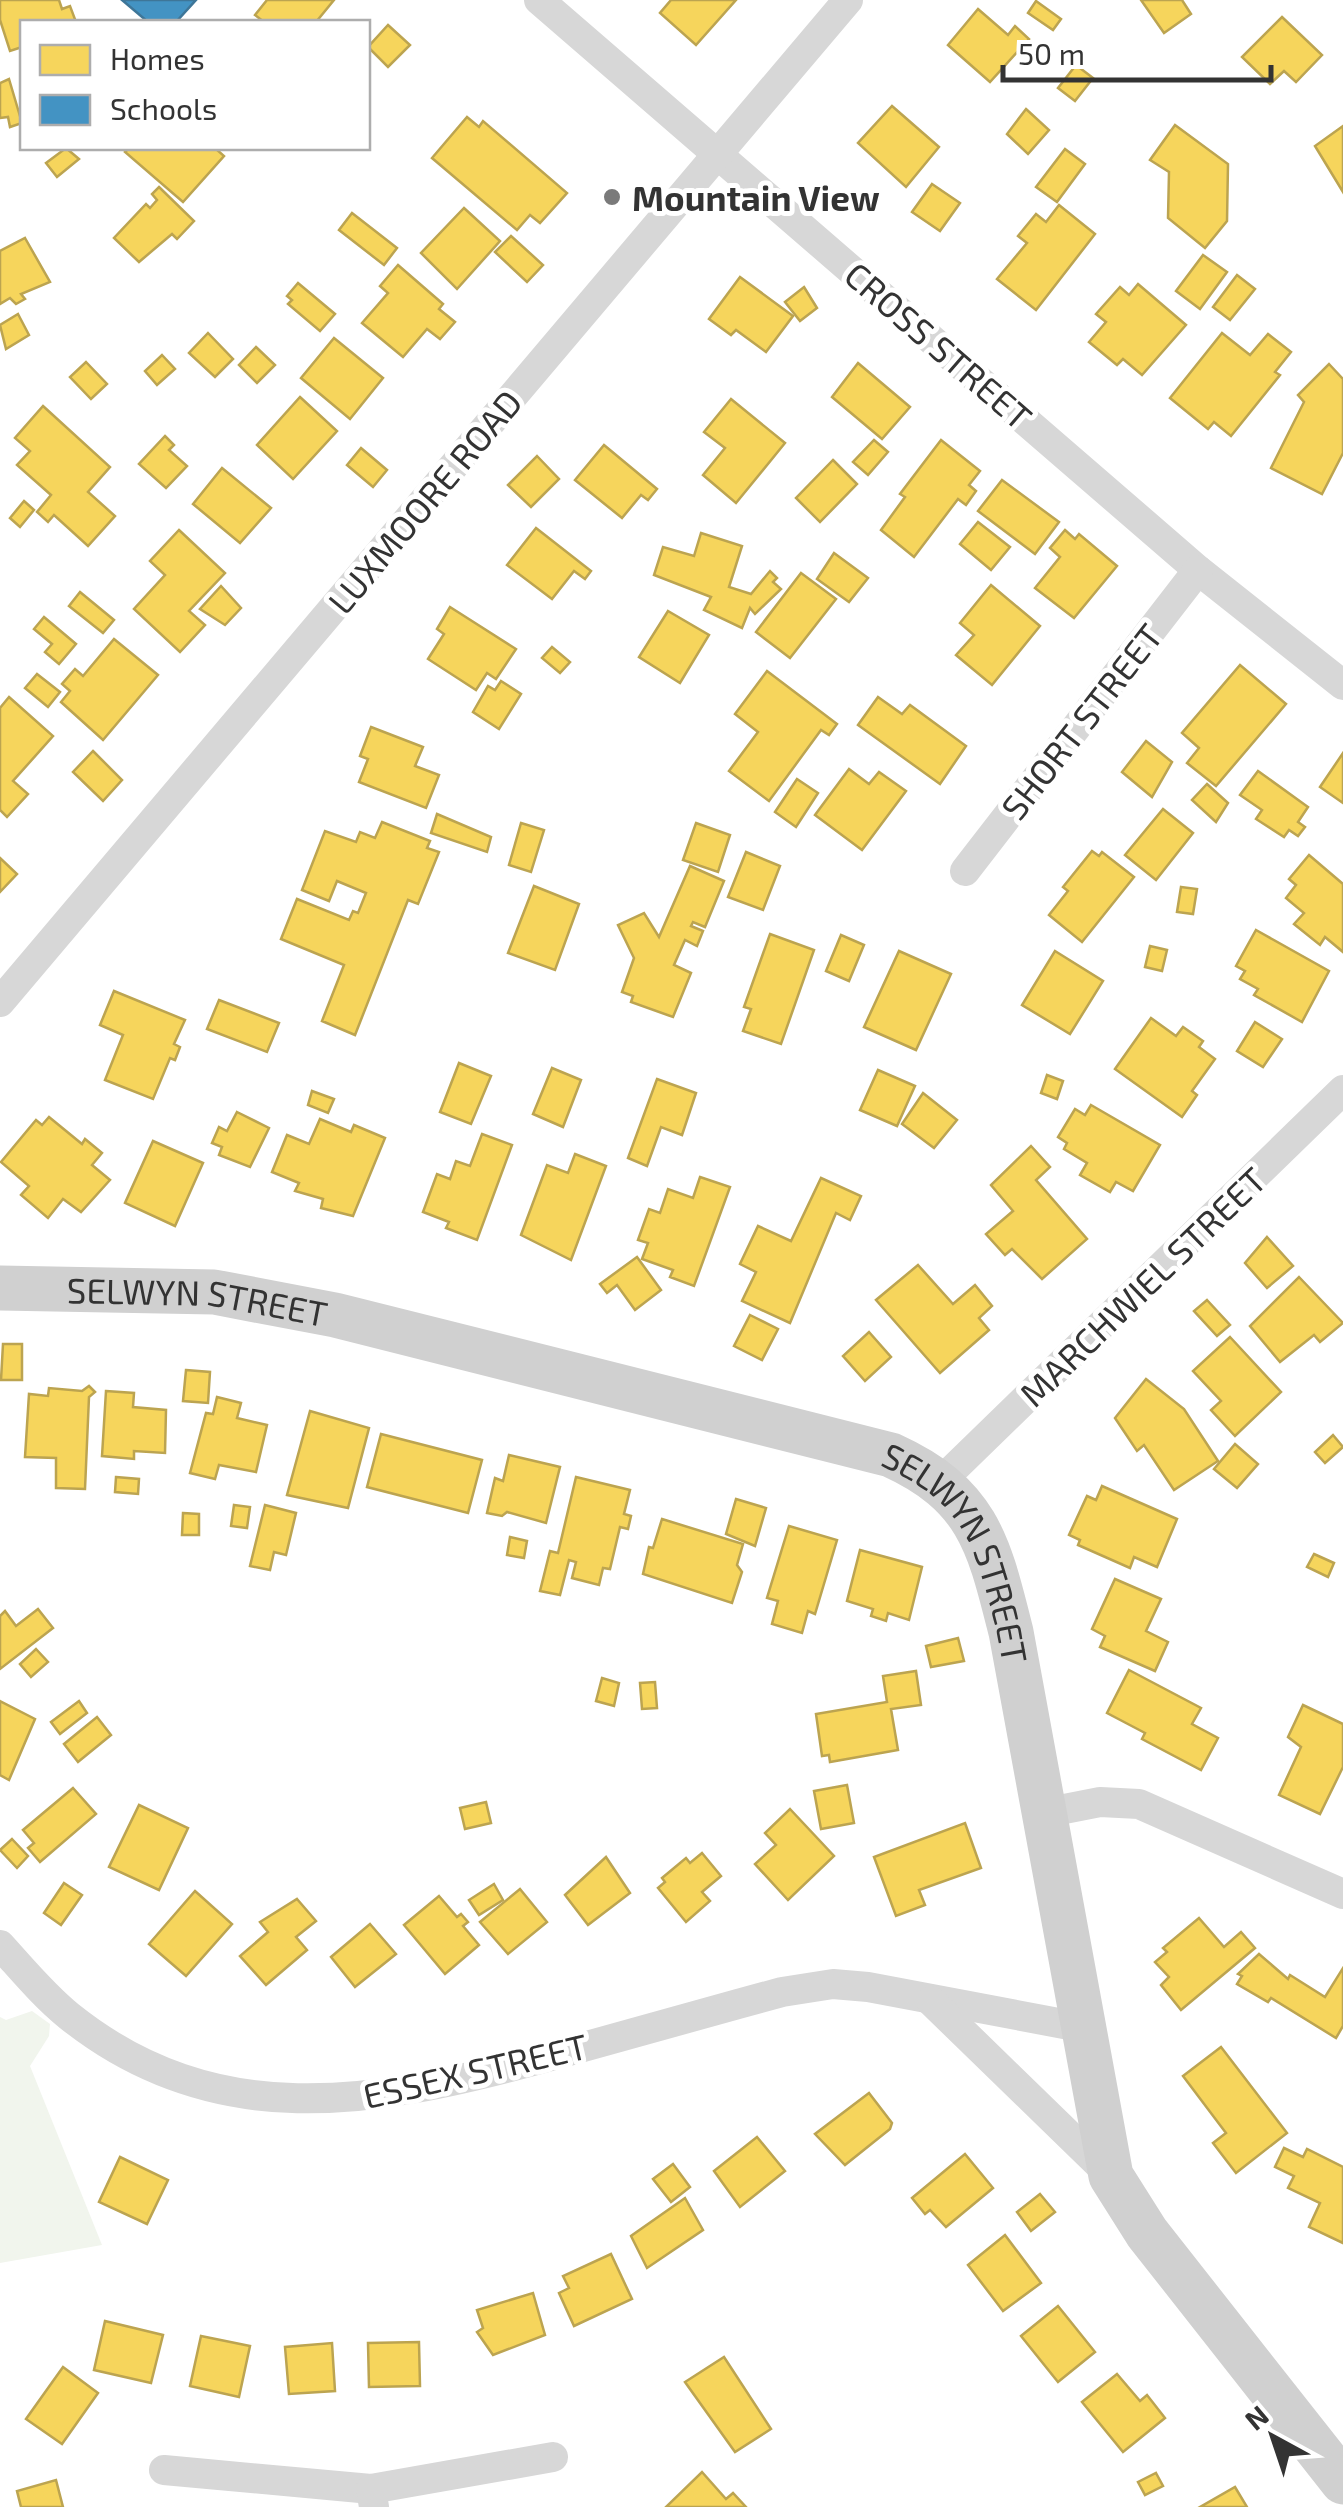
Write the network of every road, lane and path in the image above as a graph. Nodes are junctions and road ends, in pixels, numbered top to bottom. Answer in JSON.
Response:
{"nodes":[{"id":1,"x":539,"y":0,"type":"edge"},
{"id":2,"x":848,"y":0,"type":"edge"},
{"id":3,"x":718,"y":153,"type":"junction"},
{"id":4,"x":1198,"y":570,"type":"junction"},
{"id":5,"x":1343,"y":685,"type":"edge"},
{"id":6,"x":965,"y":871,"type":"dead end"},
{"id":7,"x":0,"y":1002,"type":"edge"},
{"id":8,"x":1343,"y":1090,"type":"edge"},
{"id":9,"x":0,"y":1288,"type":"edge"},
{"id":10,"x":940,"y":1482,"type":"junction"},
{"id":11,"x":1044,"y":1813,"type":"junction"},
{"id":12,"x":1343,"y":1894,"type":"edge"},
{"id":13,"x":0,"y":1944,"type":"edge"},
{"id":14,"x":931,"y":2000,"type":"junction"},
{"id":15,"x":1085,"y":2028,"type":"junction"},
{"id":16,"x":1111,"y":2176,"type":"junction"},
{"id":17,"x":553,"y":2456,"type":"dead end"},
{"id":18,"x":164,"y":2470,"type":"dead end"},
{"id":19,"x":1343,"y":2482,"type":"edge"},
{"id":20,"x":372,"y":2498,"type":"edge"}],
"edges":[{"from":1,"to":3,"type":"street","name":"CROSS STREET"},
{"from":2,"to":3,"type":"street","name":"LUXMOORE ROAD"},
{"from":3,"to":4,"type":"street","name":"CROSS STREET"},
{"from":3,"to":7,"type":"street","name":"LUXMOORE ROAD"},
{"from":4,"to":5,"type":"street","name":"CROSS STREET"},
{"from":4,"to":6,"type":"street","name":"SHORT STREET"},
{"from":8,"to":10,"type":"street","name":"MARCHWIEL STREET"},
{"from":9,"to":10,"type":"street","name":"SELWYN STREET"},
{"from":10,"to":11,"type":"street","name":"SELWYN STREET"},
{"from":11,"to":12,"type":"street"},
{"from":11,"to":15,"type":"street","name":"SELWYN STREET"},
{"from":13,"to":14,"type":"street","name":"ESSEX STREET"},
{"from":14,"to":15,"type":"street","name":"ESSEX STREET"},
{"from":14,"to":16,"type":"street"},
{"from":15,"to":16,"type":"street","name":"SELWYN STREET"},
{"from":16,"to":19,"type":"street","name":"SELWYN STREET"},
{"from":17,"to":20,"type":"street"},
{"from":18,"to":20,"type":"street"}]}
